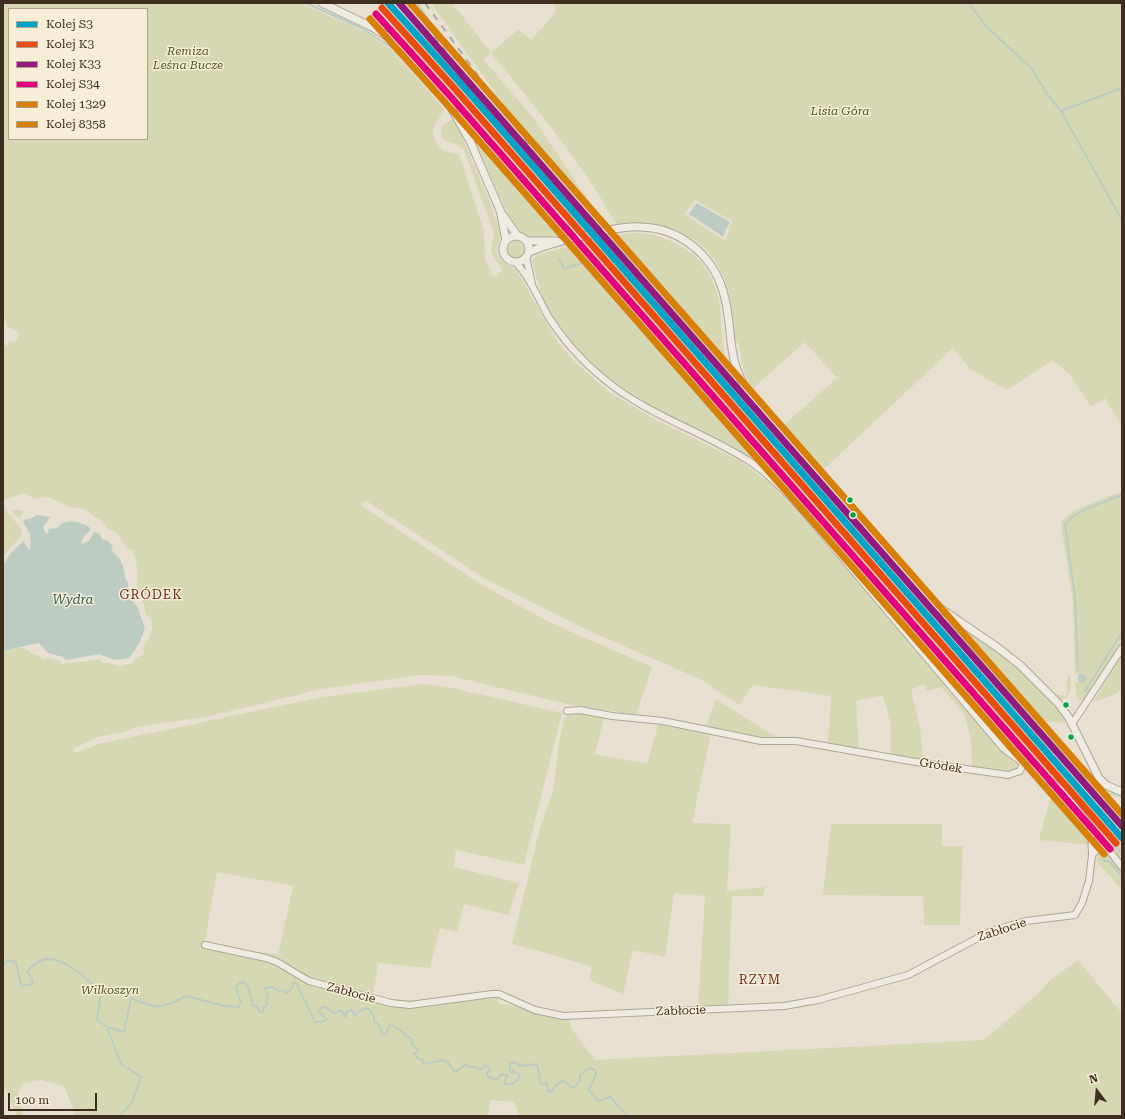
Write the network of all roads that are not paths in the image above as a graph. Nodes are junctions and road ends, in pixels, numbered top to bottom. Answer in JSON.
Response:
{"nodes":[{"id":1,"x":322,"y":3,"type":"edge"},
{"id":2,"x":500,"y":210,"type":"junction"},
{"id":3,"x":517,"y":235,"type":"junction"},
{"id":4,"x":506,"y":240,"type":"junction"},
{"id":5,"x":527,"y":241,"type":"junction"},
{"id":6,"x":558,"y":241,"type":"junction"},
{"id":7,"x":528,"y":255,"type":"junction"},
{"id":8,"x":515,"y":262,"type":"junction"},
{"id":9,"x":532,"y":286,"type":"junction"},
{"id":10,"x":1122,"y":648,"type":"edge"},
{"id":11,"x":567,"y":711,"type":"dead end"},
{"id":12,"x":1072,"y":724,"type":"junction"},
{"id":13,"x":1023,"y":764,"type":"junction"},
{"id":14,"x":1122,"y":792,"type":"edge"},
{"id":15,"x":1092,"y":827,"type":"junction"},
{"id":16,"x":1106,"y":845,"type":"junction"},
{"id":17,"x":1092,"y":855,"type":"junction"},
{"id":18,"x":1122,"y":867,"type":"edge"},
{"id":19,"x":205,"y":945,"type":"dead end"}],
"edges":[{"from":1,"to":2,"type":"street"},
{"from":2,"to":3,"type":"street"},
{"from":2,"to":4,"type":"street"},
{"from":3,"to":4,"type":"street"},
{"from":3,"to":5,"type":"street"},
{"from":4,"to":8,"type":"street"},
{"from":5,"to":6,"type":"street"},
{"from":5,"to":7,"type":"street"},
{"from":6,"to":7,"type":"street"},
{"from":6,"to":12,"type":"street"},
{"from":7,"to":8,"type":"street"},
{"from":7,"to":9,"type":"street"},
{"from":8,"to":9,"type":"street"},
{"from":9,"to":13,"type":"street"},
{"from":10,"to":12,"type":"street"},
{"from":11,"to":13,"type":"street","name":"Gródek"},
{"from":12,"to":14,"type":"street"},
{"from":13,"to":15,"type":"street"},
{"from":15,"to":16,"type":"street"},
{"from":15,"to":17,"type":"street"},
{"from":16,"to":17,"type":"street"},
{"from":16,"to":18,"type":"street"},
{"from":17,"to":19,"type":"street","name":"Zabłocie"}]}
